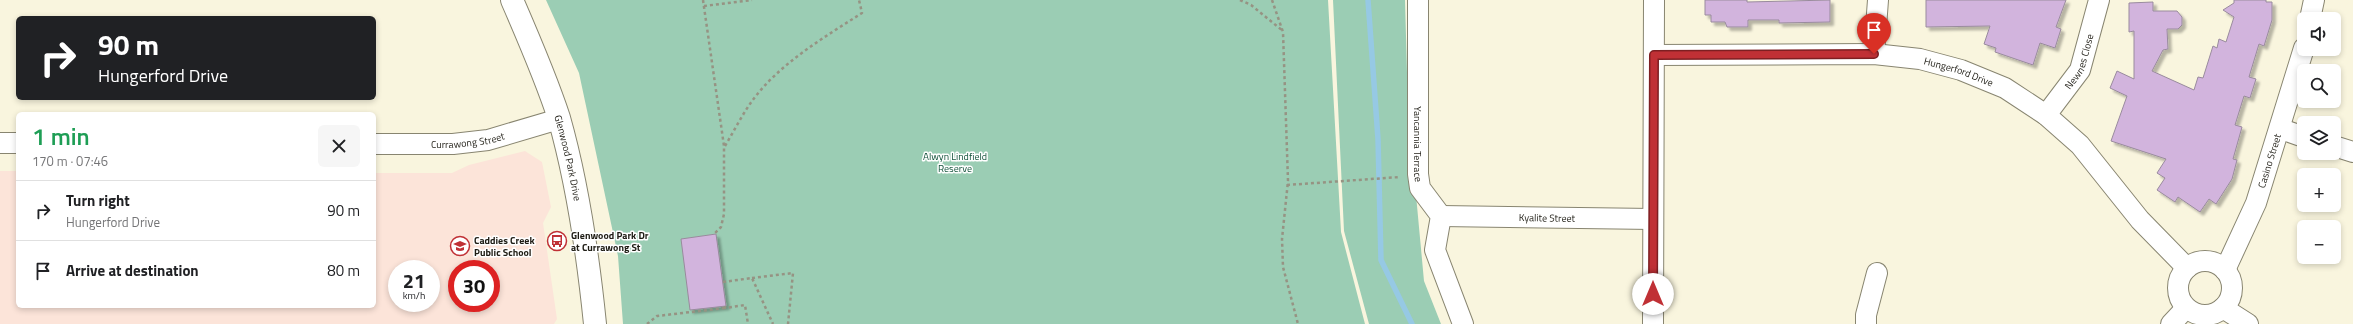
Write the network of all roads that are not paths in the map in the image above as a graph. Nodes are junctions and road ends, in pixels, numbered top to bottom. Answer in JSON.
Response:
{"nodes":[{"id":1,"x":512,"y":0,"type":"edge"},
{"id":2,"x":1418,"y":0,"type":"edge"},
{"id":3,"x":1654,"y":0,"type":"edge"},
{"id":4,"x":1878,"y":0,"type":"edge"},
{"id":5,"x":2100,"y":0,"type":"edge"},
{"id":6,"x":2314,"y":0,"type":"edge"},
{"id":7,"x":2311,"y":12,"type":"edge"},
{"id":8,"x":1874,"y":54,"type":"junction"},
{"id":9,"x":1654,"y":55,"type":"junction"},
{"id":10,"x":2302,"y":56,"type":"edge"},
{"id":11,"x":2046,"y":115,"type":"junction"},
{"id":12,"x":559,"y":119,"type":"junction"},
{"id":13,"x":2280,"y":129,"type":"junction"},
{"id":14,"x":2297,"y":135,"type":"edge"},
{"id":15,"x":0,"y":144,"type":"edge"},
{"id":16,"x":16,"y":144,"type":"edge"},
{"id":17,"x":376,"y":144,"type":"edge"},
{"id":18,"x":2341,"y":148,"type":"edge"},
{"id":19,"x":2353,"y":152,"type":"edge"},
{"id":20,"x":1441,"y":216,"type":"junction"},
{"id":21,"x":1653,"y":220,"type":"junction"},
{"id":22,"x":2187,"y":268,"type":"junction"},
{"id":23,"x":2225,"y":270,"type":"junction"},
{"id":24,"x":1877,"y":272,"type":"dead end"},
{"id":25,"x":2186,"y":308,"type":"junction"},
{"id":26,"x":2223,"y":308,"type":"junction"},
{"id":27,"x":595,"y":324,"type":"edge"},
{"id":28,"x":1463,"y":324,"type":"edge"},
{"id":29,"x":1654,"y":324,"type":"edge"},
{"id":30,"x":1866,"y":324,"type":"edge"},
{"id":31,"x":2171,"y":324,"type":"edge"},
{"id":32,"x":2248,"y":324,"type":"edge"}],
"edges":[{"from":1,"to":12,"type":"street","name":"Glenwood Park Drive"},
{"from":2,"to":20,"type":"street","name":"Yancannia Terrace"},
{"from":3,"to":9,"type":"street"},
{"from":4,"to":8,"type":"street"},
{"from":5,"to":11,"type":"street","name":"Newnes Close"},
{"from":6,"to":7,"type":"street"},
{"from":8,"to":9,"type":"street","name":"Hungerford Drive"},
{"from":8,"to":11,"type":"street","name":"Hungerford Drive"},
{"from":9,"to":21,"type":"street"},
{"from":10,"to":13,"type":"street","name":"Casino Street"},
{"from":11,"to":22,"type":"street","name":"Hungerford Drive"},
{"from":12,"to":17,"type":"street","name":"Currawong Street"},
{"from":12,"to":27,"type":"street","name":"Glenwood Park Drive"},
{"from":13,"to":14,"type":"street"},
{"from":13,"to":23,"type":"street","name":"Casino Street"},
{"from":15,"to":16,"type":"street"},
{"from":18,"to":19,"type":"street"},
{"from":20,"to":21,"type":"street","name":"Kyalite Street"},
{"from":20,"to":28,"type":"street"},
{"from":21,"to":29,"type":"street"},
{"from":22,"to":23,"type":"street"},
{"from":22,"to":25,"type":"street"},
{"from":23,"to":26,"type":"street"},
{"from":24,"to":30,"type":"street"},
{"from":25,"to":26,"type":"street"},
{"from":25,"to":31,"type":"street"},
{"from":26,"to":32,"type":"street"}]}
